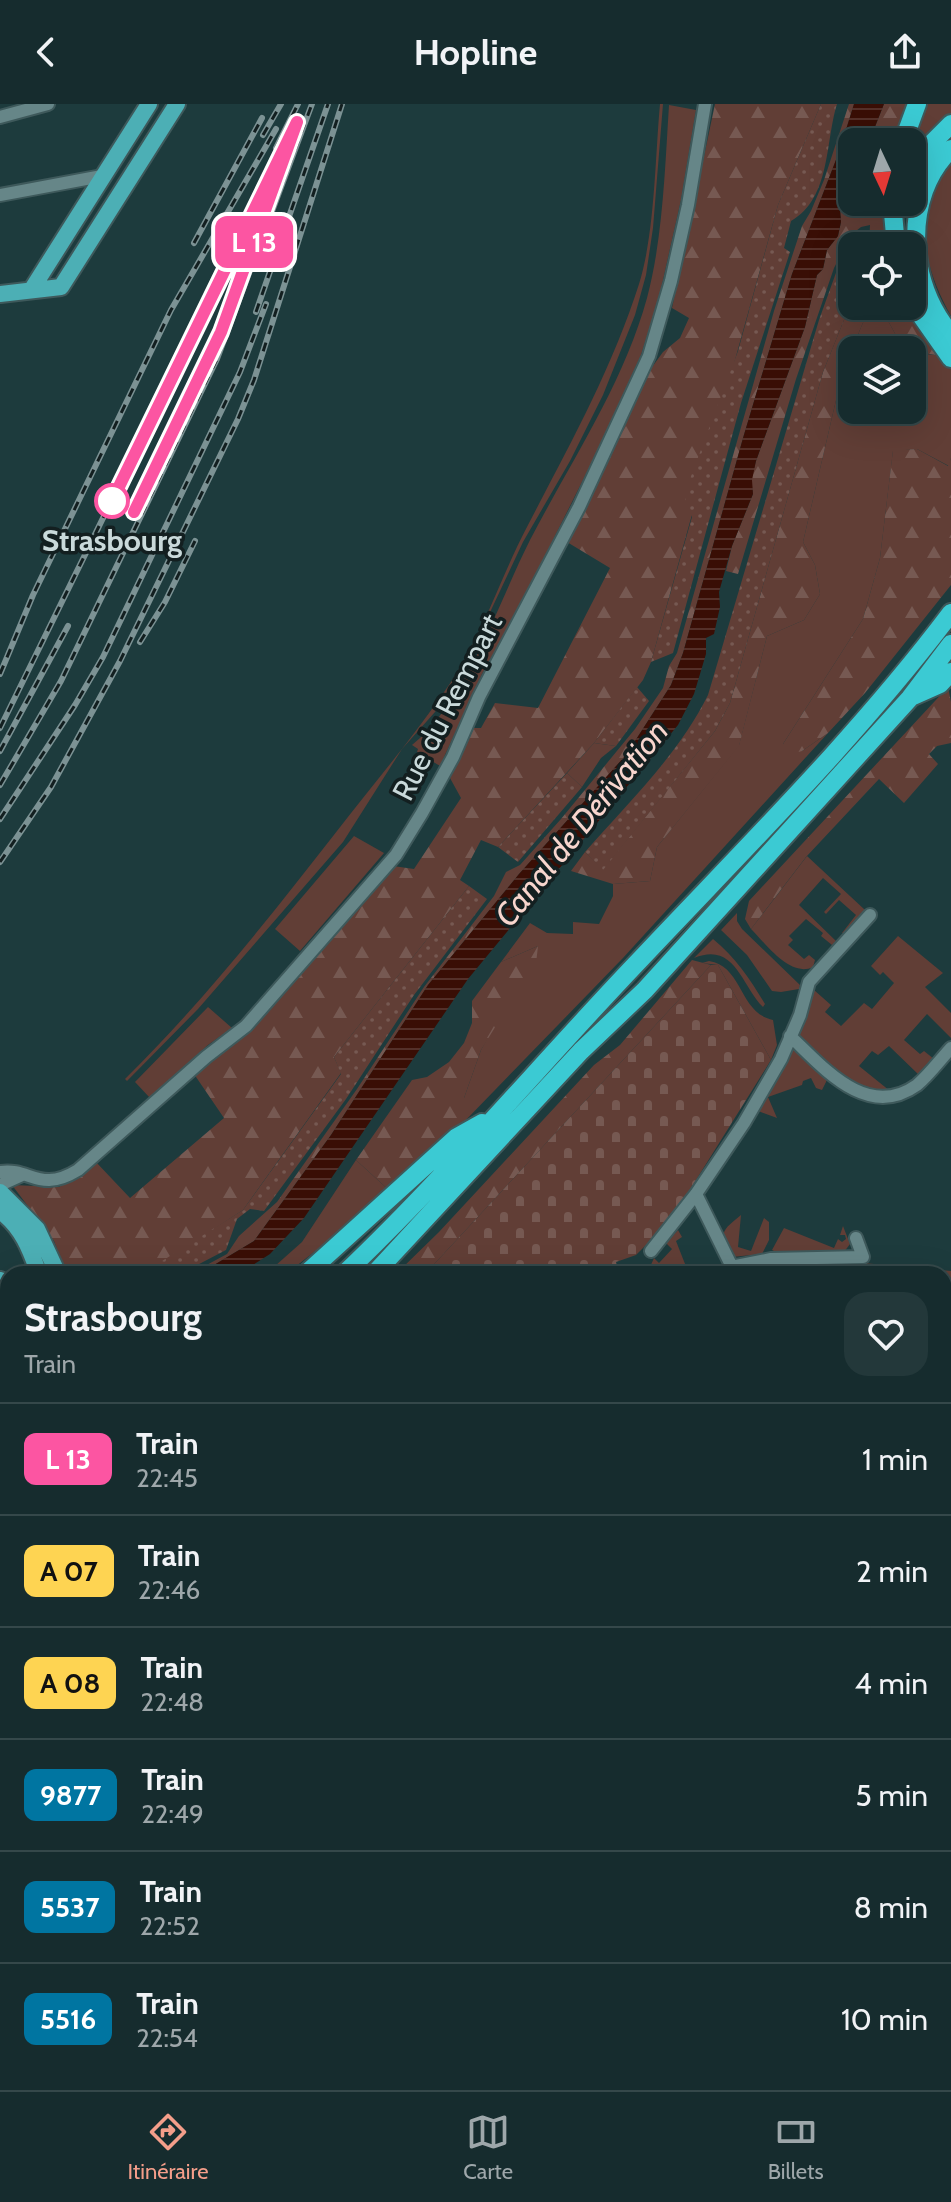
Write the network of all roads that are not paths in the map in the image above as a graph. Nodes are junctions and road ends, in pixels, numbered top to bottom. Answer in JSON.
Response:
{"nodes":[{"id":1,"x":48,"y":104,"type":"edge"},
{"id":2,"x":149,"y":104,"type":"edge"},
{"id":3,"x":177,"y":104,"type":"edge"},
{"id":4,"x":705,"y":104,"type":"edge"},
{"id":5,"x":917,"y":104,"type":"edge"},
{"id":6,"x":0,"y":117,"type":"edge"},
{"id":7,"x":951,"y":124,"type":"edge"},
{"id":8,"x":908,"y":128,"type":"edge"},
{"id":9,"x":951,"y":149,"type":"edge"},
{"id":10,"x":926,"y":153,"type":"edge"},
{"id":11,"x":104,"y":172,"type":"junction"},
{"id":12,"x":128,"y":181,"type":"junction"},
{"id":13,"x":0,"y":195,"type":"edge"},
{"id":14,"x":32,"y":289,"type":"junction"},
{"id":15,"x":0,"y":294,"type":"edge"},
{"id":16,"x":924,"y":320,"type":"edge"},
{"id":17,"x":951,"y":334,"type":"edge"},
{"id":18,"x":951,"y":358,"type":"edge"},
{"id":19,"x":951,"y":613,"type":"edge"},
{"id":20,"x":951,"y":644,"type":"edge"},
{"id":21,"x":951,"y":672,"type":"edge"},
{"id":22,"x":910,"y":698,"type":"junction"},
{"id":23,"x":870,"y":915,"type":"dead end"},
{"id":24,"x":790,"y":1036,"type":"junction"},
{"id":25,"x":951,"y":1048,"type":"edge"},
{"id":26,"x":495,"y":1116,"type":"junction"},
{"id":27,"x":0,"y":1172,"type":"edge"},
{"id":28,"x":22,"y":1175,"type":"junction"},
{"id":29,"x":0,"y":1185,"type":"edge"},
{"id":30,"x":0,"y":1192,"type":"edge"},
{"id":31,"x":696,"y":1194,"type":"junction"},
{"id":32,"x":0,"y":1211,"type":"edge"},
{"id":33,"x":856,"y":1238,"type":"dead end"},
{"id":34,"x":651,"y":1251,"type":"dead end"},
{"id":35,"x":36,"y":1266,"type":"edge"},
{"id":36,"x":54,"y":1266,"type":"edge"},
{"id":37,"x":314,"y":1266,"type":"edge"},
{"id":38,"x":352,"y":1266,"type":"edge"},
{"id":39,"x":381,"y":1266,"type":"edge"},
{"id":40,"x":731,"y":1266,"type":"edge"},
{"id":41,"x":749,"y":1266,"type":"edge"}],
"edges":[{"from":1,"to":6,"type":"street"},
{"from":2,"to":11,"type":"main road"},
{"from":3,"to":12,"type":"main road"},
{"from":4,"to":28,"type":"street","name":"Rue du Rempart"},
{"from":5,"to":8,"type":"highway"},
{"from":7,"to":10,"type":"highway"},
{"from":9,"to":17,"type":"highway"},
{"from":11,"to":12,"type":"main road"},
{"from":11,"to":13,"type":"street"},
{"from":11,"to":14,"type":"main road"},
{"from":12,"to":14,"type":"main road"},
{"from":14,"to":15,"type":"main road"},
{"from":16,"to":18,"type":"highway"},
{"from":19,"to":26,"type":"highway"},
{"from":20,"to":22,"type":"highway"},
{"from":21,"to":22,"type":"highway"},
{"from":22,"to":39,"type":"highway"},
{"from":23,"to":24,"type":"street"},
{"from":24,"to":25,"type":"street"},
{"from":24,"to":31,"type":"street"},
{"from":26,"to":37,"type":"highway"},
{"from":26,"to":38,"type":"highway"},
{"from":27,"to":28,"type":"street","name":"Rue du Rempart"},
{"from":28,"to":29,"type":"street","name":"Rue du Rempart"},
{"from":30,"to":36,"type":"main road"},
{"from":31,"to":34,"type":"street"},
{"from":31,"to":40,"type":"street"},
{"from":32,"to":35,"type":"main road"},
{"from":33,"to":41,"type":"street"}]}
